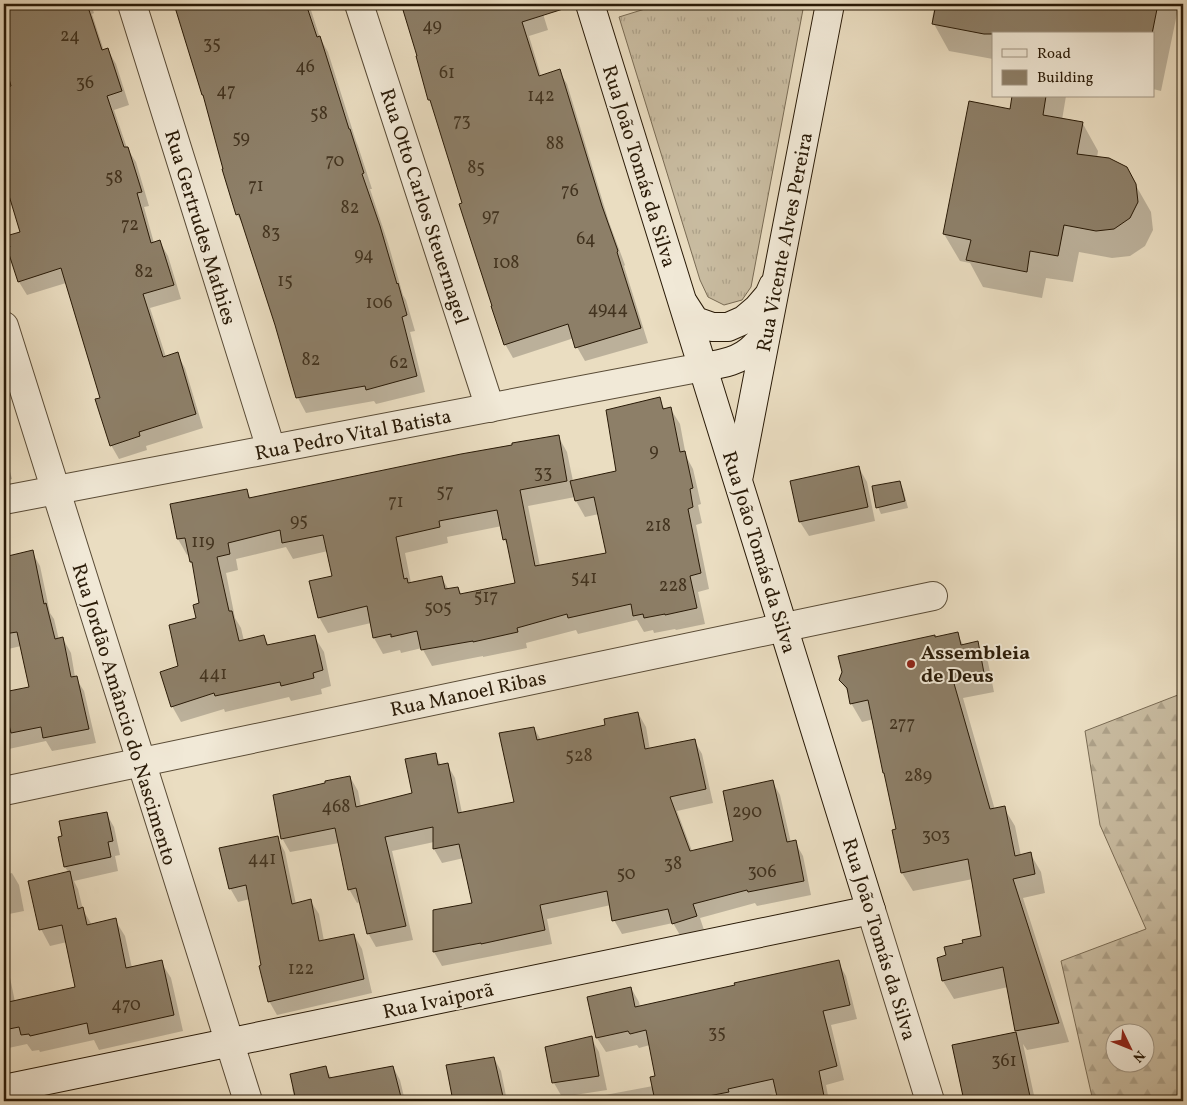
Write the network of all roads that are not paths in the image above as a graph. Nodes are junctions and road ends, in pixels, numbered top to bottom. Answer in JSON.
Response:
{"nodes":[{"id":1,"x":132,"y":4,"type":"edge"},
{"id":2,"x":359,"y":4,"type":"edge"},
{"id":3,"x":590,"y":4,"type":"edge"},
{"id":4,"x":830,"y":4,"type":"edge"},
{"id":5,"x":778,"y":273,"type":"junction"},
{"id":6,"x":682,"y":301,"type":"junction"},
{"id":7,"x":4,"y":326,"type":"edge"},
{"id":8,"x":767,"y":329,"type":"junction"},
{"id":9,"x":703,"y":367,"type":"junction"},
{"id":10,"x":490,"y":408,"type":"junction"},
{"id":11,"x":271,"y":449,"type":"junction"},
{"id":12,"x":738,"y":479,"type":"junction"},
{"id":13,"x":56,"y":490,"type":"junction"},
{"id":14,"x":4,"y":500,"type":"edge"},
{"id":15,"x":933,"y":596,"type":"dead end"},
{"id":16,"x":784,"y":628,"type":"junction"},
{"id":17,"x":140,"y":762,"type":"junction"},
{"id":18,"x":4,"y":790,"type":"edge"},
{"id":19,"x":871,"y":910,"type":"junction"},
{"id":20,"x":229,"y":1042,"type":"junction"},
{"id":21,"x":4,"y":1089,"type":"edge"},
{"id":22,"x":248,"y":1101,"type":"edge"},
{"id":23,"x":930,"y":1101,"type":"edge"}],
"edges":[{"from":1,"to":11,"type":"street","name":"Rua Gertrudes Mathies"},
{"from":2,"to":10,"type":"street","name":"Rua Otto Carlos Steuernagel"},
{"from":3,"to":6,"type":"street","name":"Rua João Tomás da Silva"},
{"from":4,"to":5,"type":"street","name":"Rua Vicente Alves Pereira"},
{"from":5,"to":6,"type":"street"},
{"from":5,"to":8,"type":"street","name":"Rua Vicente Alves Pereira"},
{"from":6,"to":9,"type":"street","name":"Rua João Tomás da Silva"},
{"from":7,"to":13,"type":"street","name":"Rua Jordão Amâncio do Nascimento"},
{"from":8,"to":9,"type":"street","name":"Rua Pedro Vital Batista"},
{"from":8,"to":12,"type":"street","name":"Rua Vicente Alves Pereira"},
{"from":9,"to":10,"type":"street","name":"Rua Pedro Vital Batista"},
{"from":9,"to":12,"type":"street","name":"Rua João Tomás da Silva"},
{"from":10,"to":11,"type":"street","name":"Rua Pedro Vital Batista"},
{"from":11,"to":13,"type":"street","name":"Rua Pedro Vital Batista"},
{"from":12,"to":16,"type":"street","name":"Rua João Tomás da Silva"},
{"from":13,"to":14,"type":"street","name":"Rua Pedro Vital Batista"},
{"from":13,"to":17,"type":"street","name":"Rua Jordão Amâncio do Nascimento"},
{"from":15,"to":16,"type":"street","name":"Rua Manoel Ribas"},
{"from":16,"to":17,"type":"street","name":"Rua Manoel Ribas"},
{"from":16,"to":19,"type":"street","name":"Rua João Tomás da Silva"},
{"from":17,"to":18,"type":"street","name":"Rua Manoel Ribas"},
{"from":17,"to":20,"type":"street","name":"Rua Jordão Amâncio do Nascimento"},
{"from":19,"to":20,"type":"street","name":"Rua Ivaiporã"},
{"from":19,"to":23,"type":"street","name":"Rua João Tomás da Silva"},
{"from":20,"to":21,"type":"street","name":"Rua Ivaiporã"},
{"from":20,"to":22,"type":"street","name":"Rua Jordão Amâncio do Nascimento"}]}
